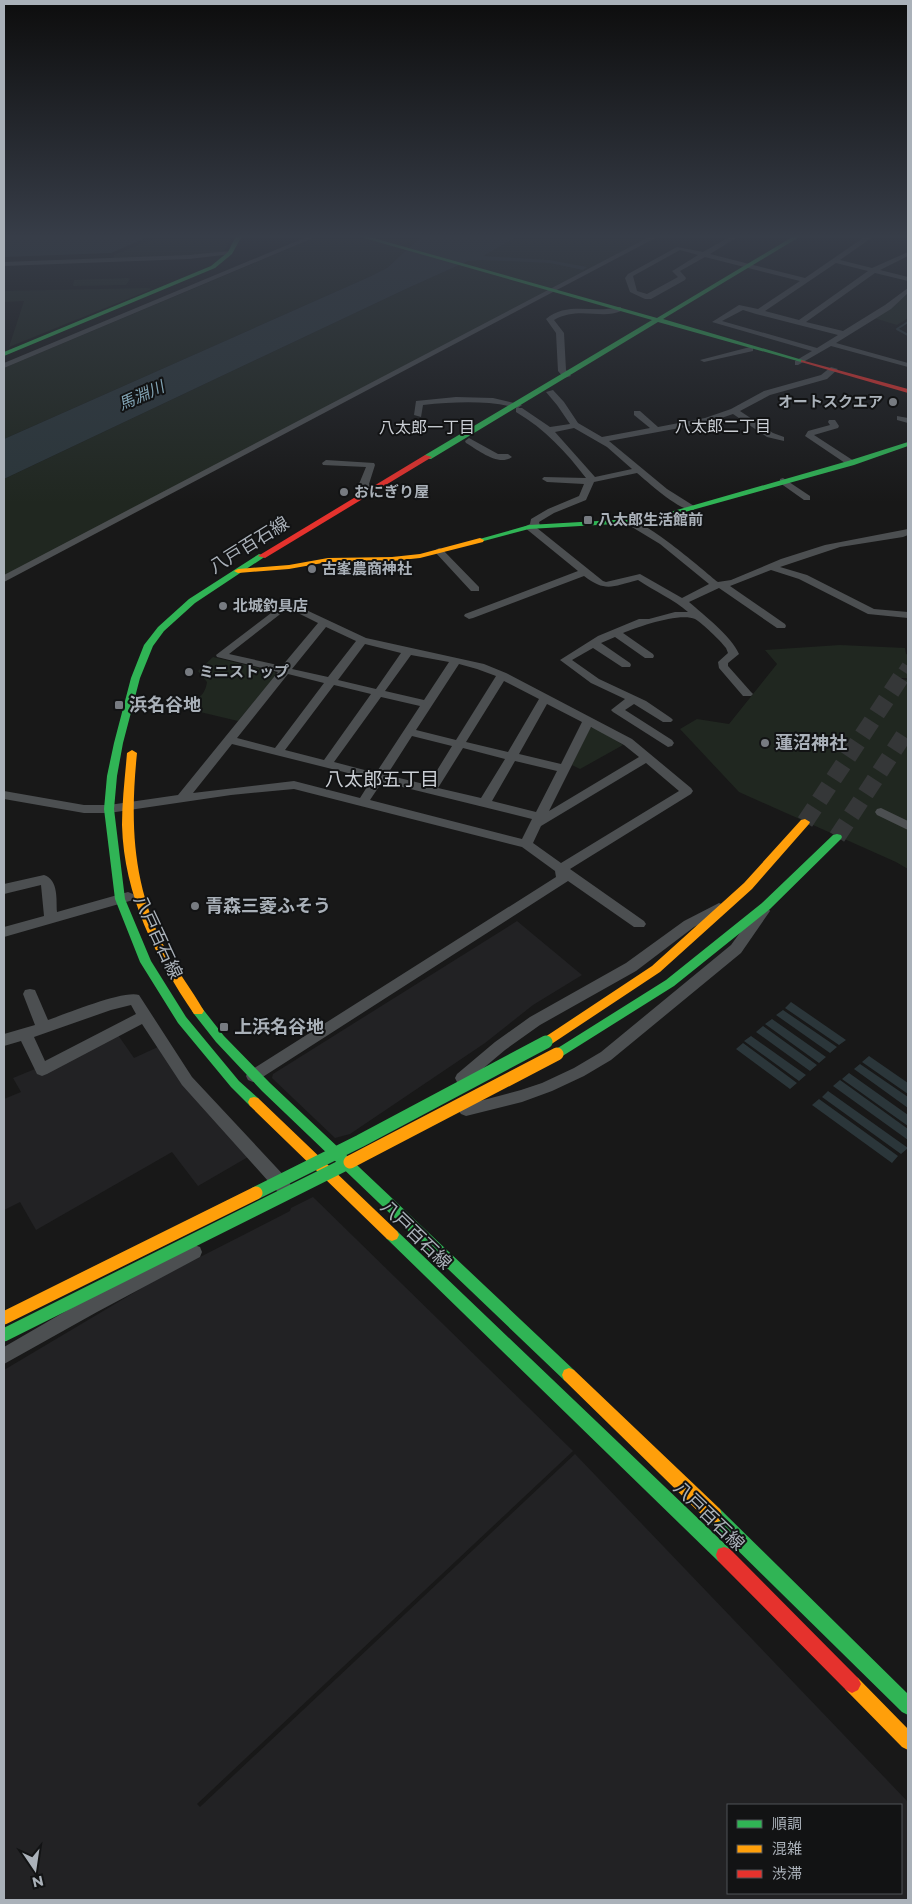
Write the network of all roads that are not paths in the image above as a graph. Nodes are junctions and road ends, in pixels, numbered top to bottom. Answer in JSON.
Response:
{"nodes":[{"id":1,"x":75,"y":325,"type":"edge"},
{"id":2,"x":102,"y":325,"type":"edge"},
{"id":3,"x":487,"y":325,"type":"edge"},
{"id":4,"x":554,"y":325,"type":"edge"},
{"id":5,"x":655,"y":325,"type":"edge"},
{"id":6,"x":656,"y":325,"type":"edge"},
{"id":7,"x":676,"y":325,"type":"edge"},
{"id":8,"x":726,"y":325,"type":"edge"},
{"id":9,"x":811,"y":325,"type":"edge"},
{"id":10,"x":859,"y":325,"type":"edge"},
{"id":11,"x":680,"y":326,"type":"junction"},
{"id":12,"x":844,"y":334,"type":"junction"},
{"id":13,"x":829,"y":343,"type":"junction"},
{"id":14,"x":750,"y":349,"type":"junction"},
{"id":15,"x":817,"y":350,"type":"junction"},
{"id":16,"x":4,"y":354,"type":"edge"},
{"id":17,"x":908,"y":355,"type":"edge"},
{"id":18,"x":704,"y":360,"type":"dead end"},
{"id":19,"x":800,"y":361,"type":"junction"},
{"id":20,"x":898,"y":362,"type":"junction"},
{"id":21,"x":908,"y":365,"type":"edge"},
{"id":22,"x":4,"y":366,"type":"edge"},
{"id":23,"x":832,"y":371,"type":"junction"},
{"id":24,"x":566,"y":376,"type":"junction"},
{"id":25,"x":550,"y":392,"type":"junction"},
{"id":26,"x":908,"y":392,"type":"edge"},
{"id":27,"x":519,"y":408,"type":"junction"},
{"id":28,"x":734,"y":412,"type":"junction"},
{"id":29,"x":637,"y":413,"type":"dead end"},
{"id":30,"x":418,"y":415,"type":"dead end"},
{"id":31,"x":832,"y":422,"type":"dead end"},
{"id":32,"x":575,"y":425,"type":"junction"},
{"id":33,"x":550,"y":430,"type":"junction"},
{"id":34,"x":657,"y":430,"type":"junction"},
{"id":35,"x":781,"y":438,"type":"dead end"},
{"id":36,"x":601,"y":440,"type":"junction"},
{"id":37,"x":469,"y":441,"type":"junction"},
{"id":38,"x":908,"y":444,"type":"edge"},
{"id":39,"x":508,"y":457,"type":"dead end"},
{"id":40,"x":326,"y":463,"type":"dead end"},
{"id":41,"x":851,"y":463,"type":"junction"},
{"id":42,"x":638,"y":470,"type":"junction"},
{"id":43,"x":547,"y":479,"type":"dead end"},
{"id":44,"x":590,"y":481,"type":"junction"},
{"id":45,"x":783,"y":481,"type":"junction"},
{"id":46,"x":371,"y":492,"type":"junction"},
{"id":47,"x":807,"y":498,"type":"dead end"},
{"id":48,"x":691,"y":508,"type":"junction"},
{"id":49,"x":630,"y":522,"type":"junction"},
{"id":50,"x":532,"y":527,"type":"junction"},
{"id":51,"x":908,"y":532,"type":"edge"},
{"id":52,"x":439,"y":551,"type":"junction"},
{"id":53,"x":771,"y":567,"type":"junction"},
{"id":54,"x":253,"y":570,"type":"junction"},
{"id":55,"x":238,"y":571,"type":"junction"},
{"id":56,"x":585,"y":572,"type":"junction"},
{"id":57,"x":4,"y":579,"type":"edge"},
{"id":58,"x":720,"y":586,"type":"junction"},
{"id":59,"x":474,"y":589,"type":"dead end"},
{"id":60,"x":682,"y":602,"type":"junction"},
{"id":61,"x":908,"y":615,"type":"edge"},
{"id":62,"x":469,"y":616,"type":"dead end"},
{"id":63,"x":697,"y":616,"type":"junction"},
{"id":64,"x":324,"y":622,"type":"junction"},
{"id":65,"x":781,"y":626,"type":"dead end"},
{"id":66,"x":615,"y":632,"type":"junction"},
{"id":67,"x":362,"y":640,"type":"junction"},
{"id":68,"x":593,"y":643,"type":"junction"},
{"id":69,"x":163,"y":646,"type":"dead end"},
{"id":70,"x":409,"y":650,"type":"junction"},
{"id":71,"x":648,"y":656,"type":"dead end"},
{"id":72,"x":456,"y":660,"type":"junction"},
{"id":73,"x":626,"y":665,"type":"dead end"},
{"id":74,"x":284,"y":671,"type":"junction"},
{"id":75,"x":502,"y":676,"type":"junction"},
{"id":76,"x":331,"y":682,"type":"junction"},
{"id":77,"x":378,"y":693,"type":"junction"},
{"id":78,"x":747,"y":694,"type":"dead end"},
{"id":79,"x":545,"y":698,"type":"junction"},
{"id":80,"x":632,"y":700,"type":"junction"},
{"id":81,"x":426,"y":704,"type":"junction"},
{"id":82,"x":589,"y":720,"type":"junction"},
{"id":83,"x":667,"y":720,"type":"dead end"},
{"id":84,"x":408,"y":732,"type":"junction"},
{"id":85,"x":230,"y":740,"type":"junction"},
{"id":86,"x":134,"y":742,"type":"dead end"},
{"id":87,"x":668,"y":743,"type":"dead end"},
{"id":88,"x":459,"y":744,"type":"junction"},
{"id":89,"x":278,"y":752,"type":"junction"},
{"id":90,"x":512,"y":757,"type":"junction"},
{"id":91,"x":647,"y":758,"type":"junction"},
{"id":92,"x":327,"y":764,"type":"junction"},
{"id":93,"x":564,"y":769,"type":"junction"},
{"id":94,"x":380,"y":777,"type":"junction"},
{"id":95,"x":431,"y":790,"type":"junction"},
{"id":96,"x":4,"y":795,"type":"edge"},
{"id":97,"x":183,"y":798,"type":"junction"},
{"id":98,"x":363,"y":802,"type":"junction"},
{"id":99,"x":485,"y":804,"type":"junction"},
{"id":100,"x":126,"y":806,"type":"junction"},
{"id":101,"x":109,"y":809,"type":"junction"},
{"id":102,"x":881,"y":812,"type":"dead end"},
{"id":103,"x":538,"y":821,"type":"junction"},
{"id":104,"x":805,"y":822,"type":"tunnel mouth"},
{"id":105,"x":908,"y":826,"type":"edge"},
{"id":106,"x":837,"y":838,"type":"tunnel mouth"},
{"id":107,"x":526,"y":844,"type":"junction"},
{"id":108,"x":561,"y":869,"type":"junction"},
{"id":109,"x":4,"y":890,"type":"edge"},
{"id":110,"x":135,"y":894,"type":"junction"},
{"id":111,"x":120,"y":899,"type":"junction"},
{"id":112,"x":734,"y":900,"type":"junction"},
{"id":113,"x":766,"y":906,"type":"junction"},
{"id":114,"x":51,"y":917,"type":"junction"},
{"id":115,"x":639,"y":924,"type":"dead end"},
{"id":116,"x":4,"y":932,"type":"edge"},
{"id":117,"x":30,"y":994,"type":"dead end"},
{"id":118,"x":144,"y":1016,"type":"junction"},
{"id":119,"x":43,"y":1027,"type":"junction"},
{"id":120,"x":25,"y":1034,"type":"junction"},
{"id":121,"x":4,"y":1040,"type":"edge"},
{"id":122,"x":489,"y":1056,"type":"junction"},
{"id":123,"x":253,"y":1076,"type":"junction"},
{"id":124,"x":522,"y":1096,"type":"junction"},
{"id":125,"x":394,"y":1131,"type":"junction"},
{"id":126,"x":342,"y":1158,"type":"junction"},
{"id":127,"x":321,"y":1168,"type":"junction"},
{"id":128,"x":278,"y":1178,"type":"junction"},
{"id":129,"x":290,"y":1197,"type":"junction"},
{"id":130,"x":4,"y":1307,"type":"edge"},
{"id":131,"x":4,"y":1318,"type":"edge"},
{"id":132,"x":4,"y":1335,"type":"edge"},
{"id":133,"x":4,"y":1356,"type":"edge"},
{"id":134,"x":908,"y":1706,"type":"edge"},
{"id":135,"x":908,"y":1741,"type":"edge"}],
"edges":[{"from":1,"to":16,"type":"main road"},
{"from":2,"to":22,"type":"street"},
{"from":3,"to":57,"type":"street"},
{"from":4,"to":24,"type":"street"},
{"from":5,"to":24,"type":"main road","name":"八戸百石線"},
{"from":6,"to":25,"type":"main road","name":"八戸百石線"},
{"from":7,"to":11,"type":"main road"},
{"from":8,"to":15,"type":"street"},
{"from":9,"to":12,"type":"street"},
{"from":10,"to":12,"type":"street"},
{"from":11,"to":14,"type":"main road"},
{"from":11,"to":19,"type":"main road"},
{"from":12,"to":13,"type":"street"},
{"from":13,"to":15,"type":"street"},
{"from":13,"to":20,"type":"street"},
{"from":14,"to":18,"type":"street"},
{"from":14,"to":19,"type":"main road"},
{"from":15,"to":19,"type":"street"},
{"from":17,"to":20,"type":"street"},
{"from":19,"to":23,"type":"main road"},
{"from":20,"to":21,"type":"street"},
{"from":23,"to":26,"type":"main road"},
{"from":23,"to":28,"type":"street"},
{"from":24,"to":27,"type":"main road","name":"八戸百石線"},
{"from":25,"to":27,"type":"main road","name":"八戸百石線"},
{"from":25,"to":32,"type":"street"},
{"from":27,"to":30,"type":"street"},
{"from":27,"to":33,"type":"street"},
{"from":27,"to":37,"type":"main road","name":"八戸百石線"},
{"from":27,"to":46,"type":"main road","name":"八戸百石線"},
{"from":28,"to":34,"type":"street"},
{"from":28,"to":35,"type":"street"},
{"from":29,"to":34,"type":"street"},
{"from":31,"to":41,"type":"street"},
{"from":32,"to":33,"type":"street"},
{"from":32,"to":36,"type":"street"},
{"from":33,"to":44,"type":"street"},
{"from":34,"to":36,"type":"street"},
{"from":36,"to":42,"type":"street"},
{"from":37,"to":39,"type":"street"},
{"from":37,"to":54,"type":"main road","name":"八戸百石線"},
{"from":38,"to":41,"type":"main road"},
{"from":40,"to":46,"type":"street"},
{"from":41,"to":45,"type":"main road"},
{"from":42,"to":44,"type":"street"},
{"from":42,"to":48,"type":"street"},
{"from":43,"to":44,"type":"street"},
{"from":44,"to":50,"type":"street"},
{"from":45,"to":47,"type":"street"},
{"from":45,"to":48,"type":"main road"},
{"from":46,"to":55,"type":"main road","name":"八戸百石線"},
{"from":48,"to":49,"type":"main road"},
{"from":49,"to":50,"type":"main road"},
{"from":49,"to":58,"type":"street"},
{"from":50,"to":52,"type":"main road"},
{"from":50,"to":56,"type":"street"},
{"from":51,"to":53,"type":"street"},
{"from":52,"to":54,"type":"main road"},
{"from":52,"to":59,"type":"street"},
{"from":53,"to":58,"type":"street"},
{"from":53,"to":61,"type":"street"},
{"from":54,"to":55,"type":"main road"},
{"from":54,"to":69,"type":"main road","name":"八戸百石線"},
{"from":55,"to":101,"type":"main road","name":"八戸百石線"},
{"from":56,"to":60,"type":"street"},
{"from":56,"to":62,"type":"street"},
{"from":58,"to":60,"type":"street"},
{"from":58,"to":65,"type":"street"},
{"from":60,"to":63,"type":"street"},
{"from":63,"to":66,"type":"street"},
{"from":63,"to":78,"type":"street"},
{"from":64,"to":67,"type":"street"},
{"from":64,"to":74,"type":"street"},
{"from":64,"to":74,"type":"street"},
{"from":66,"to":68,"type":"street"},
{"from":66,"to":71,"type":"street"},
{"from":67,"to":70,"type":"street"},
{"from":67,"to":76,"type":"street"},
{"from":68,"to":73,"type":"street"},
{"from":68,"to":80,"type":"street"},
{"from":70,"to":72,"type":"street"},
{"from":70,"to":77,"type":"street"},
{"from":72,"to":75,"type":"street"},
{"from":72,"to":81,"type":"street"},
{"from":74,"to":76,"type":"street"},
{"from":74,"to":85,"type":"street"},
{"from":75,"to":79,"type":"street"},
{"from":75,"to":88,"type":"street"},
{"from":76,"to":77,"type":"street"},
{"from":76,"to":89,"type":"street"},
{"from":77,"to":81,"type":"street"},
{"from":77,"to":92,"type":"street"},
{"from":79,"to":82,"type":"street"},
{"from":79,"to":90,"type":"street"},
{"from":80,"to":83,"type":"street"},
{"from":80,"to":87,"type":"street"},
{"from":81,"to":84,"type":"street"},
{"from":82,"to":91,"type":"street"},
{"from":82,"to":93,"type":"street"},
{"from":84,"to":88,"type":"street"},
{"from":84,"to":94,"type":"street"},
{"from":85,"to":89,"type":"street"},
{"from":85,"to":97,"type":"street"},
{"from":86,"to":100,"type":"main road","name":"八戸百石線"},
{"from":88,"to":90,"type":"street"},
{"from":88,"to":95,"type":"street"},
{"from":89,"to":92,"type":"street"},
{"from":90,"to":93,"type":"street"},
{"from":90,"to":99,"type":"street"},
{"from":91,"to":103,"type":"street"},
{"from":91,"to":108,"type":"street"},
{"from":92,"to":94,"type":"street"},
{"from":93,"to":103,"type":"street"},
{"from":94,"to":95,"type":"street"},
{"from":94,"to":98,"type":"street"},
{"from":95,"to":99,"type":"street"},
{"from":96,"to":101,"type":"street"},
{"from":97,"to":98,"type":"street"},
{"from":97,"to":100,"type":"street"},
{"from":98,"to":107,"type":"street"},
{"from":99,"to":103,"type":"street"},
{"from":100,"to":101,"type":"street"},
{"from":100,"to":110,"type":"main road","name":"八戸百石線"},
{"from":101,"to":111,"type":"main road","name":"八戸百石線"},
{"from":102,"to":105,"type":"street"},
{"from":103,"to":107,"type":"street"},
{"from":104,"to":112,"type":"main road"},
{"from":106,"to":113,"type":"main road"},
{"from":107,"to":108,"type":"street"},
{"from":108,"to":115,"type":"street"},
{"from":108,"to":123,"type":"street"},
{"from":109,"to":114,"type":"street"},
{"from":110,"to":111,"type":"street"},
{"from":110,"to":123,"type":"main road","name":"八戸百石線"},
{"from":111,"to":114,"type":"street"},
{"from":111,"to":127,"type":"main road","name":"八戸百石線"},
{"from":112,"to":122,"type":"street"},
{"from":112,"to":131,"type":"main road","bridge":true},
{"from":113,"to":124,"type":"street"},
{"from":113,"to":132,"type":"main road","bridge":true},
{"from":114,"to":116,"type":"street"},
{"from":117,"to":119,"type":"street"},
{"from":118,"to":119,"type":"street"},
{"from":118,"to":120,"type":"street"},
{"from":118,"to":128,"type":"street"},
{"from":119,"to":120,"type":"street"},
{"from":120,"to":121,"type":"street"},
{"from":122,"to":124,"type":"street"},
{"from":122,"to":125,"type":"street"},
{"from":123,"to":126,"type":"main road","name":"八戸百石線"},
{"from":124,"to":125,"type":"street"},
{"from":125,"to":126,"type":"main road"},
{"from":126,"to":127,"type":"main road"},
{"from":126,"to":134,"type":"main road","name":"八戸百石線"},
{"from":127,"to":128,"type":"street"},
{"from":127,"to":129,"type":"street"},
{"from":127,"to":135,"type":"main road","name":"八戸百石線"},
{"from":128,"to":129,"type":"street"},
{"from":128,"to":130,"type":"street"},
{"from":129,"to":133,"type":"street"}]}
